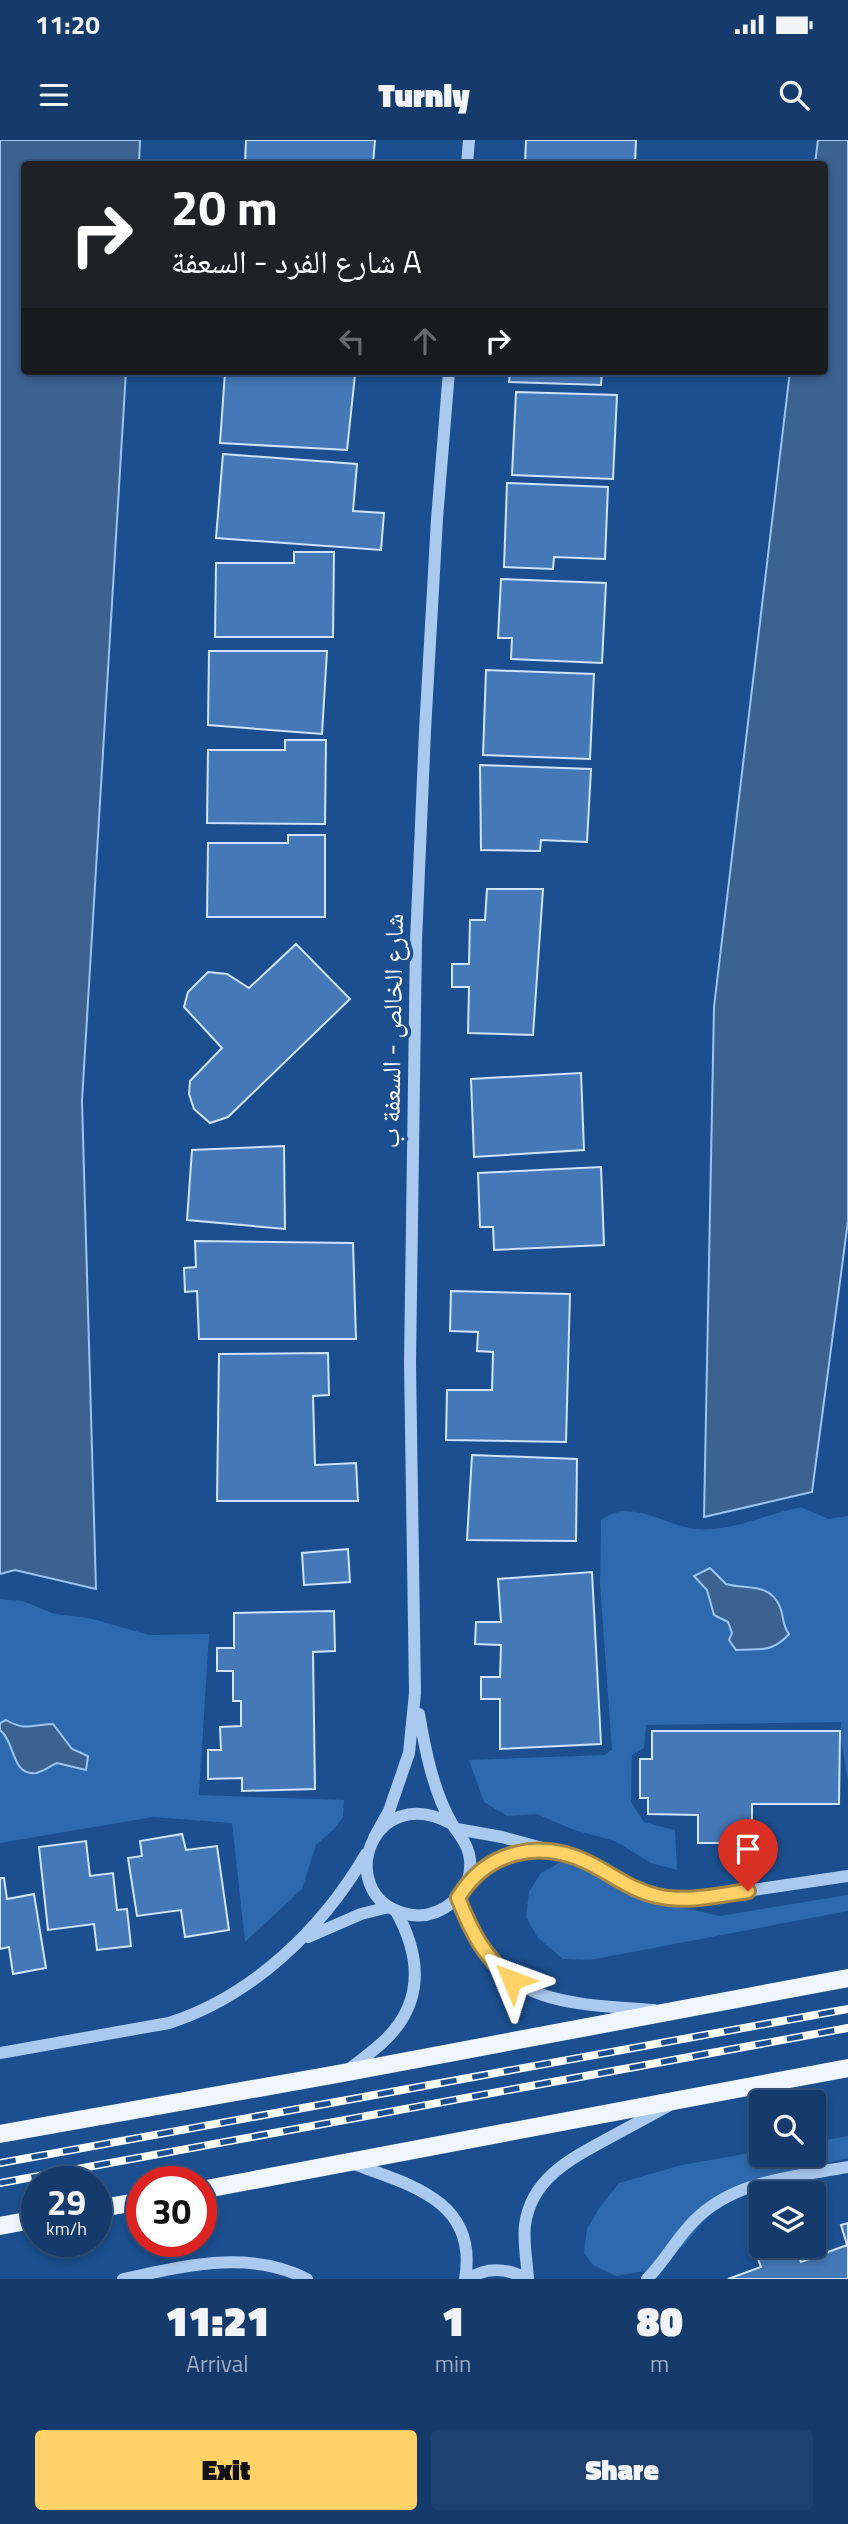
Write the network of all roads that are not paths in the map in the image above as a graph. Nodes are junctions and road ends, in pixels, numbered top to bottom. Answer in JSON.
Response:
{"nodes":[{"id":1,"x":469,"y":140,"type":"edge"},
{"id":2,"x":467,"y":161,"type":"edge"},
{"id":3,"x":449,"y":375,"type":"edge"},
{"id":4,"x":415,"y":1693,"type":"junction"},
{"id":5,"x":454,"y":1827,"type":"junction"},
{"id":6,"x":374,"y":1838,"type":"junction"},
{"id":7,"x":545,"y":1850,"type":"junction"},
{"id":8,"x":368,"y":1853,"type":"junction"},
{"id":9,"x":848,"y":1876,"type":"edge"},
{"id":10,"x":467,"y":1883,"type":"junction"},
{"id":11,"x":458,"y":1898,"type":"junction"},
{"id":12,"x":393,"y":1909,"type":"junction"},
{"id":13,"x":285,"y":1953,"type":"junction"},
{"id":14,"x":848,"y":1978,"type":"edge"},
{"id":15,"x":668,"y":2011,"type":"junction"},
{"id":16,"x":0,"y":2053,"type":"edge"},
{"id":17,"x":848,"y":2068,"type":"edge"},
{"id":18,"x":343,"y":2074,"type":"junction"},
{"id":19,"x":683,"y":2098,"type":"junction"},
{"id":20,"x":0,"y":2134,"type":"edge"},
{"id":21,"x":348,"y":2162,"type":"junction"},
{"id":22,"x":848,"y":2167,"type":"edge"},
{"id":23,"x":217,"y":2187,"type":"edge"},
{"id":24,"x":21,"y":2222,"type":"edge"},
{"id":25,"x":0,"y":2226,"type":"edge"},
{"id":26,"x":123,"y":2279,"type":"edge"},
{"id":27,"x":307,"y":2279,"type":"edge"},
{"id":28,"x":466,"y":2279,"type":"edge"},
{"id":29,"x":528,"y":2279,"type":"edge"},
{"id":30,"x":647,"y":2279,"type":"edge"}],
"edges":[{"from":1,"to":2,"type":"street"},
{"from":3,"to":4,"type":"street","name":"شارع الخالص - السعفة ب"},
{"from":4,"to":5,"type":"street","name":"شارع الخالص - السعفة ب"},
{"from":4,"to":6,"type":"street","name":"شارع الخالص - السعفة ب"},
{"from":5,"to":6,"type":"street"},
{"from":5,"to":7,"type":"street"},
{"from":5,"to":10,"type":"street"},
{"from":6,"to":8,"type":"street"},
{"from":7,"to":9,"type":"street"},
{"from":7,"to":10,"type":"street"},
{"from":8,"to":12,"type":"street"},
{"from":8,"to":13,"type":"street"},
{"from":10,"to":11,"type":"street"},
{"from":11,"to":12,"type":"street"},
{"from":11,"to":15,"type":"street"},
{"from":12,"to":13,"type":"street"},
{"from":12,"to":18,"type":"street"},
{"from":13,"to":16,"type":"street"},
{"from":14,"to":15,"type":"main road"},
{"from":15,"to":18,"type":"main road"},
{"from":17,"to":19,"type":"main road"},
{"from":18,"to":20,"type":"main road"},
{"from":19,"to":21,"type":"main road"},
{"from":19,"to":29,"type":"street"},
{"from":21,"to":23,"type":"main road"},
{"from":21,"to":28,"type":"street"},
{"from":22,"to":30,"type":"street"},
{"from":24,"to":25,"type":"main road"},
{"from":26,"to":27,"type":"street"},
{"from":28,"to":29,"type":"street"}]}
